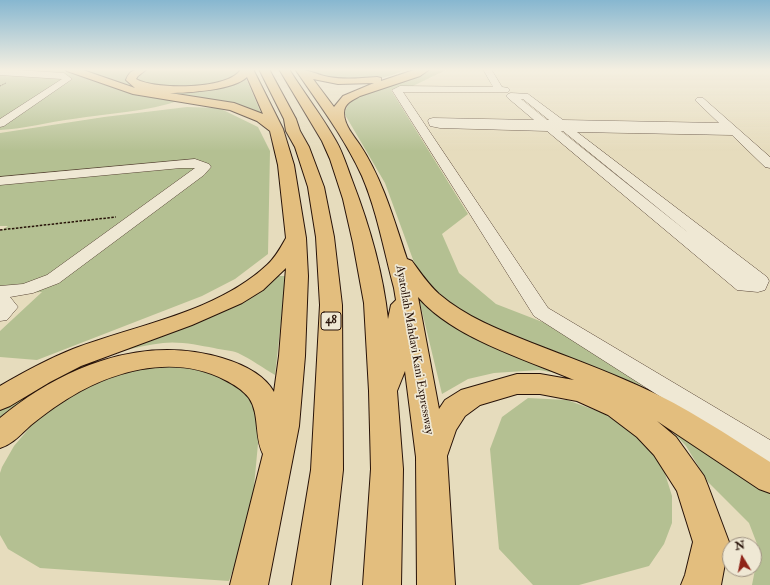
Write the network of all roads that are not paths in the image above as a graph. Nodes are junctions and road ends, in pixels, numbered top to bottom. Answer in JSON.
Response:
{"nodes":[{"id":1,"x":42,"y":96,"type":"edge"},
{"id":2,"x":170,"y":96,"type":"edge"},
{"id":3,"x":263,"y":96,"type":"edge"},
{"id":4,"x":278,"y":96,"type":"edge"},
{"id":5,"x":305,"y":96,"type":"edge"},
{"id":6,"x":314,"y":96,"type":"edge"},
{"id":7,"x":320,"y":96,"type":"edge"},
{"id":8,"x":353,"y":96,"type":"edge"},
{"id":9,"x":401,"y":96,"type":"edge"},
{"id":10,"x":700,"y":100,"type":"dead end"},
{"id":11,"x":310,"y":110,"type":"junction"},
{"id":12,"x":339,"y":122,"type":"junction"},
{"id":13,"x":0,"y":124,"type":"edge"},
{"id":14,"x":478,"y":124,"type":"dead end"},
{"id":15,"x":555,"y":125,"type":"junction"},
{"id":16,"x":732,"y":129,"type":"junction"},
{"id":17,"x":285,"y":130,"type":"junction"},
{"id":18,"x":603,"y":164,"type":"junction"},
{"id":19,"x":770,"y":164,"type":"edge"},
{"id":20,"x":0,"y":181,"type":"edge"},
{"id":21,"x":290,"y":184,"type":"junction"},
{"id":22,"x":296,"y":238,"type":"junction"},
{"id":23,"x":394,"y":245,"type":"junction"},
{"id":24,"x":329,"y":287,"type":"junction"},
{"id":25,"x":405,"y":288,"type":"junction"},
{"id":26,"x":0,"y":292,"type":"edge"},
{"id":27,"x":0,"y":301,"type":"edge"},
{"id":28,"x":0,"y":315,"type":"edge"},
{"id":29,"x":384,"y":391,"type":"junction"},
{"id":30,"x":0,"y":398,"type":"edge"},
{"id":31,"x":0,"y":436,"type":"edge"},
{"id":32,"x":770,"y":452,"type":"edge"},
{"id":33,"x":432,"y":457,"type":"junction"},
{"id":34,"x":275,"y":465,"type":"junction"},
{"id":35,"x":770,"y":479,"type":"edge"},
{"id":36,"x":249,"y":585,"type":"edge"},
{"id":37,"x":311,"y":585,"type":"edge"},
{"id":38,"x":382,"y":585,"type":"edge"},
{"id":39,"x":436,"y":585,"type":"edge"},
{"id":40,"x":700,"y":585,"type":"edge"}],
"edges":[{"from":1,"to":13,"type":"street"},
{"from":2,"to":17,"type":"highway"},
{"from":3,"to":17,"type":"highway"},
{"from":4,"to":17,"type":"highway","number":"48"},
{"from":5,"to":11,"type":"highway"},
{"from":6,"to":11,"type":"highway"},
{"from":7,"to":12,"type":"highway","name":"Ayatollah Mahdavi Kani Expressway"},
{"from":8,"to":12,"type":"highway"},
{"from":9,"to":32,"type":"street"},
{"from":10,"to":16,"type":"street"},
{"from":11,"to":29,"type":"highway"},
{"from":12,"to":23,"type":"highway","name":"Ayatollah Mahdavi Kani Expressway"},
{"from":14,"to":15,"type":"street"},
{"from":15,"to":16,"type":"street"},
{"from":15,"to":18,"type":"street"},
{"from":16,"to":19,"type":"street"},
{"from":17,"to":21,"type":"highway"},
{"from":17,"to":24,"type":"highway","number":"48"},
{"from":18,"to":18,"type":"street"},
{"from":20,"to":26,"type":"street"},
{"from":21,"to":22,"type":"highway"},
{"from":21,"to":24,"type":"highway"},
{"from":22,"to":30,"type":"highway"},
{"from":22,"to":34,"type":"highway"},
{"from":23,"to":25,"type":"highway","name":"Ayatollah Mahdavi Kani Expressway"},
{"from":23,"to":35,"type":"highway"},
{"from":24,"to":37,"type":"highway","number":"48"},
{"from":25,"to":29,"type":"highway"},
{"from":25,"to":33,"type":"highway","name":"Ayatollah Mahdavi Kani Expressway"},
{"from":27,"to":28,"type":"street"},
{"from":29,"to":38,"type":"highway"},
{"from":31,"to":34,"type":"highway"},
{"from":33,"to":39,"type":"highway","name":"Ayatollah Mahdavi Kani Expressway"},
{"from":33,"to":40,"type":"highway"},
{"from":34,"to":36,"type":"highway"}]}
